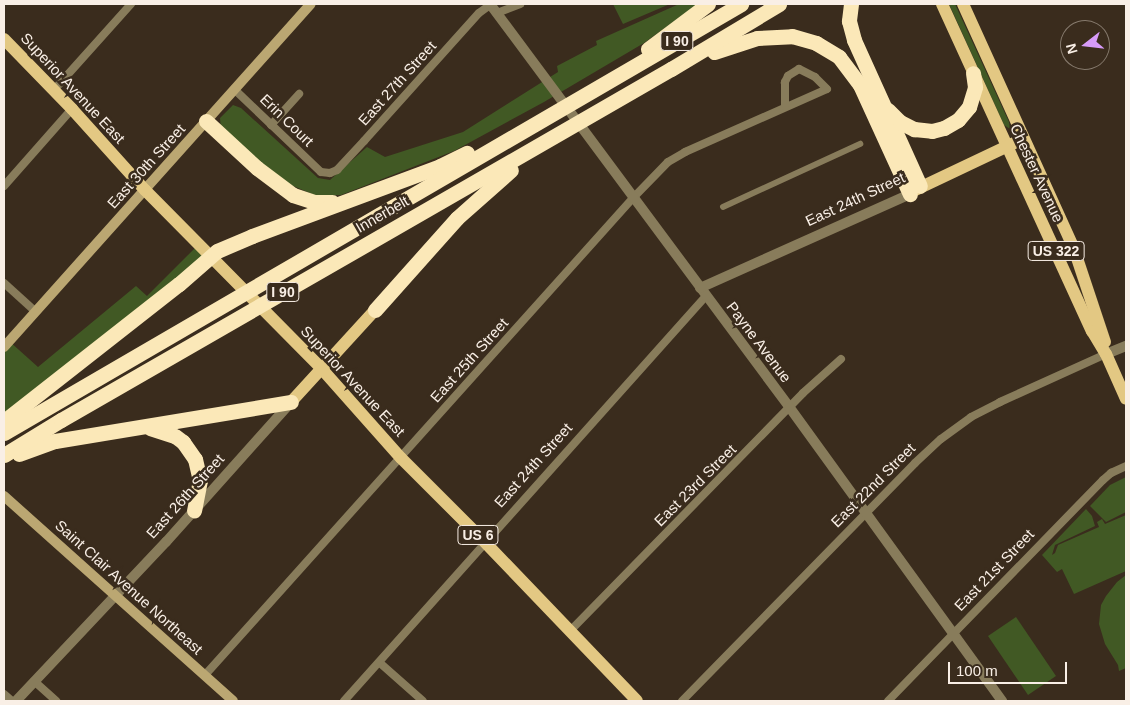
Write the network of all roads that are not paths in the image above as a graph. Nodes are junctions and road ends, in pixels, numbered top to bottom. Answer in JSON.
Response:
{"nodes":[{"id":1,"x":131,"y":4,"type":"edge"},
{"id":2,"x":311,"y":4,"type":"edge"},
{"id":3,"x":490,"y":4,"type":"edge"},
{"id":4,"x":520,"y":4,"type":"edge"},
{"id":5,"x":708,"y":4,"type":"edge"},
{"id":6,"x":741,"y":4,"type":"edge"},
{"id":7,"x":779,"y":4,"type":"edge"},
{"id":8,"x":850,"y":4,"type":"edge"},
{"id":9,"x":942,"y":4,"type":"edge"},
{"id":10,"x":963,"y":4,"type":"edge"},
{"id":11,"x":497,"y":14,"type":"junction"},
{"id":12,"x":4,"y":39,"type":"edge"},
{"id":13,"x":671,"y":69,"type":"junction"},
{"id":14,"x":973,"y":74,"type":"junction"},
{"id":15,"x":613,"y":79,"type":"junction"},
{"id":16,"x":234,"y":89,"type":"junction"},
{"id":17,"x":53,"y":91,"type":"junction"},
{"id":18,"x":298,"y":94,"type":"dead end"},
{"id":19,"x":880,"y":99,"type":"junction"},
{"id":20,"x":786,"y":106,"type":"junction"},
{"id":21,"x":72,"y":109,"type":"junction"},
{"id":22,"x":555,"y":112,"type":"junction"},
{"id":23,"x":206,"y":122,"type":"junction"},
{"id":24,"x":271,"y":125,"type":"junction"},
{"id":25,"x":564,"y":132,"type":"junction"},
{"id":26,"x":1024,"y":139,"type":"junction"},
{"id":27,"x":860,"y":144,"type":"dead end"},
{"id":28,"x":1008,"y":146,"type":"junction"},
{"id":29,"x":321,"y":172,"type":"joint"},
{"id":30,"x":4,"y":186,"type":"edge"},
{"id":31,"x":145,"y":190,"type":"junction"},
{"id":32,"x":915,"y":190,"type":"junction"},
{"id":33,"x":633,"y":198,"type":"junction"},
{"id":34,"x":344,"y":201,"type":"junction"},
{"id":35,"x":724,"y":206,"type":"dead end"},
{"id":36,"x":209,"y":256,"type":"junction"},
{"id":37,"x":4,"y":283,"type":"edge"},
{"id":38,"x":703,"y":292,"type":"junction"},
{"id":39,"x":375,"y":310,"type":"joint"},
{"id":40,"x":35,"y":311,"type":"junction"},
{"id":41,"x":1126,"y":346,"type":"edge"},
{"id":42,"x":4,"y":347,"type":"edge"},
{"id":43,"x":1106,"y":354,"type":"junction"},
{"id":44,"x":841,"y":360,"type":"dead end"},
{"id":45,"x":321,"y":368,"type":"junction"},
{"id":46,"x":1126,"y":399,"type":"edge"},
{"id":47,"x":291,"y":402,"type":"junction"},
{"id":48,"x":790,"y":408,"type":"junction"},
{"id":49,"x":4,"y":421,"type":"edge"},
{"id":50,"x":138,"y":427,"type":"junction"},
{"id":51,"x":4,"y":433,"type":"edge"},
{"id":52,"x":4,"y":455,"type":"edge"},
{"id":53,"x":401,"y":458,"type":"junction"},
{"id":54,"x":4,"y":461,"type":"edge"},
{"id":55,"x":1126,"y":466,"type":"edge"},
{"id":56,"x":4,"y":496,"type":"edge"},
{"id":57,"x":194,"y":510,"type":"junction"},
{"id":58,"x":866,"y":513,"type":"junction"},
{"id":59,"x":486,"y":542,"type":"junction"},
{"id":60,"x":115,"y":595,"type":"junction"},
{"id":61,"x":570,"y":631,"type":"junction"},
{"id":62,"x":954,"y":632,"type":"junction"},
{"id":63,"x":380,"y":662,"type":"junction"},
{"id":64,"x":205,"y":676,"type":"junction"},
{"id":65,"x":34,"y":681,"type":"junction"},
{"id":66,"x":4,"y":694,"type":"edge"},
{"id":67,"x":12,"y":701,"type":"edge"},
{"id":68,"x":16,"y":701,"type":"edge"},
{"id":69,"x":56,"y":701,"type":"edge"},
{"id":70,"x":233,"y":701,"type":"edge"},
{"id":71,"x":344,"y":701,"type":"edge"},
{"id":72,"x":423,"y":701,"type":"edge"},
{"id":73,"x":637,"y":701,"type":"edge"},
{"id":74,"x":682,"y":701,"type":"edge"},
{"id":75,"x":888,"y":701,"type":"edge"},
{"id":76,"x":1002,"y":701,"type":"edge"}],
"edges":[{"from":1,"to":17,"type":"street"},
{"from":2,"to":16,"type":"main road","name":"East 30th Street"},
{"from":3,"to":11,"type":"street","name":"Payne Avenue"},
{"from":3,"to":29,"type":"street","name":"East 27th Street"},
{"from":4,"to":11,"type":"street"},
{"from":5,"to":15,"type":"highway"},
{"from":6,"to":15,"type":"highway","name":"Innerbelt","number":"I 90"},
{"from":7,"to":13,"type":"highway","name":"Innerbelt","number":"I 90"},
{"from":8,"to":19,"type":"highway"},
{"from":9,"to":14,"type":"main road","name":"Chester Avenue","number":"US 322"},
{"from":10,"to":26,"type":"main road","name":"Chester Avenue","number":"US 322"},
{"from":11,"to":33,"type":"street","name":"Payne Avenue"},
{"from":12,"to":17,"type":"main road","name":"Superior Avenue East","number":"US 6"},
{"from":13,"to":25,"type":"highway","name":"Innerbelt","number":"I 90"},
{"from":13,"to":32,"type":"highway"},
{"from":14,"to":19,"type":"highway"},
{"from":14,"to":28,"type":"main road","name":"Chester Avenue","number":"US 322"},
{"from":15,"to":22,"type":"highway","name":"Innerbelt","number":"I 90"},
{"from":16,"to":23,"type":"main road","name":"East 30th Street"},
{"from":16,"to":24,"type":"street","name":"Erin Court"},
{"from":17,"to":21,"type":"main road","name":"Superior Avenue East","number":"US 6"},
{"from":18,"to":24,"type":"street"},
{"from":19,"to":32,"type":"highway"},
{"from":20,"to":20,"type":"street","name":"East 25th Street"},
{"from":20,"to":33,"type":"street","name":"East 25th Street"},
{"from":21,"to":30,"type":"street"},
{"from":21,"to":31,"type":"main road","name":"Superior Avenue East","number":"US 6"},
{"from":22,"to":34,"type":"highway"},
{"from":22,"to":51,"type":"highway","name":"Innerbelt","number":"I 90"},
{"from":23,"to":31,"type":"main road","name":"East 30th Street"},
{"from":23,"to":34,"type":"highway"},
{"from":24,"to":29,"type":"street","name":"Erin Court"},
{"from":25,"to":39,"type":"highway"},
{"from":25,"to":52,"type":"highway","name":"Innerbelt","number":"I 90"},
{"from":26,"to":28,"type":"main road","name":"East 24th Street"},
{"from":26,"to":43,"type":"main road","name":"Chester Avenue","number":"US 322"},
{"from":27,"to":35,"type":"street"},
{"from":28,"to":32,"type":"main road","name":"East 24th Street"},
{"from":28,"to":43,"type":"main road","name":"Chester Avenue","number":"US 322"},
{"from":31,"to":36,"type":"main road","name":"Superior Avenue East","number":"US 6"},
{"from":31,"to":40,"type":"main road","name":"East 30th Street"},
{"from":32,"to":38,"type":"street","name":"East 24th Street"},
{"from":33,"to":38,"type":"street","name":"Payne Avenue"},
{"from":33,"to":53,"type":"street","name":"East 25th Street"},
{"from":34,"to":36,"type":"highway"},
{"from":36,"to":45,"type":"main road","name":"Superior Avenue East","number":"US 6"},
{"from":36,"to":49,"type":"highway"},
{"from":37,"to":40,"type":"street"},
{"from":38,"to":48,"type":"street","name":"Payne Avenue"},
{"from":38,"to":59,"type":"street","name":"East 24th Street"},
{"from":39,"to":45,"type":"main road","name":"East 26th Street"},
{"from":40,"to":42,"type":"main road","name":"East 30th Street"},
{"from":41,"to":43,"type":"street","name":"East 22nd Street"},
{"from":43,"to":46,"type":"main road","name":"Chester Avenue","number":"US 322"},
{"from":43,"to":58,"type":"street","name":"East 22nd Street"},
{"from":44,"to":48,"type":"street","name":"East 23rd Street"},
{"from":45,"to":47,"type":"main road","name":"East 26th Street"},
{"from":45,"to":53,"type":"main road","name":"Superior Avenue East","number":"US 6"},
{"from":47,"to":50,"type":"highway"},
{"from":47,"to":57,"type":"street","name":"East 26th Street"},
{"from":48,"to":58,"type":"street","name":"Payne Avenue"},
{"from":48,"to":61,"type":"street","name":"East 23rd Street"},
{"from":50,"to":54,"type":"highway"},
{"from":50,"to":57,"type":"highway"},
{"from":53,"to":59,"type":"main road","name":"Superior Avenue East","number":"US 6"},
{"from":53,"to":64,"type":"street","name":"East 25th Street"},
{"from":55,"to":62,"type":"street","name":"East 21st Street"},
{"from":56,"to":60,"type":"main road","name":"Saint Clair Avenue Northeast"},
{"from":57,"to":60,"type":"street","name":"East 26th Street"},
{"from":58,"to":62,"type":"street","name":"Payne Avenue"},
{"from":58,"to":74,"type":"street","name":"East 22nd Street"},
{"from":59,"to":61,"type":"main road","name":"Superior Avenue East","number":"US 6"},
{"from":59,"to":63,"type":"street","name":"East 24th Street"},
{"from":60,"to":64,"type":"main road","name":"Saint Clair Avenue Northeast"},
{"from":60,"to":65,"type":"street","name":"East 26th Street"},
{"from":61,"to":73,"type":"main road","name":"Superior Avenue East","number":"US 6"},
{"from":62,"to":75,"type":"street","name":"East 21st Street"},
{"from":62,"to":76,"type":"street","name":"Payne Avenue"},
{"from":63,"to":71,"type":"street","name":"East 24th Street"},
{"from":63,"to":72,"type":"street"},
{"from":64,"to":70,"type":"main road","name":"Saint Clair Avenue Northeast"},
{"from":65,"to":68,"type":"street","name":"East 26th Street"},
{"from":65,"to":69,"type":"street"},
{"from":66,"to":67,"type":"street"}]}
